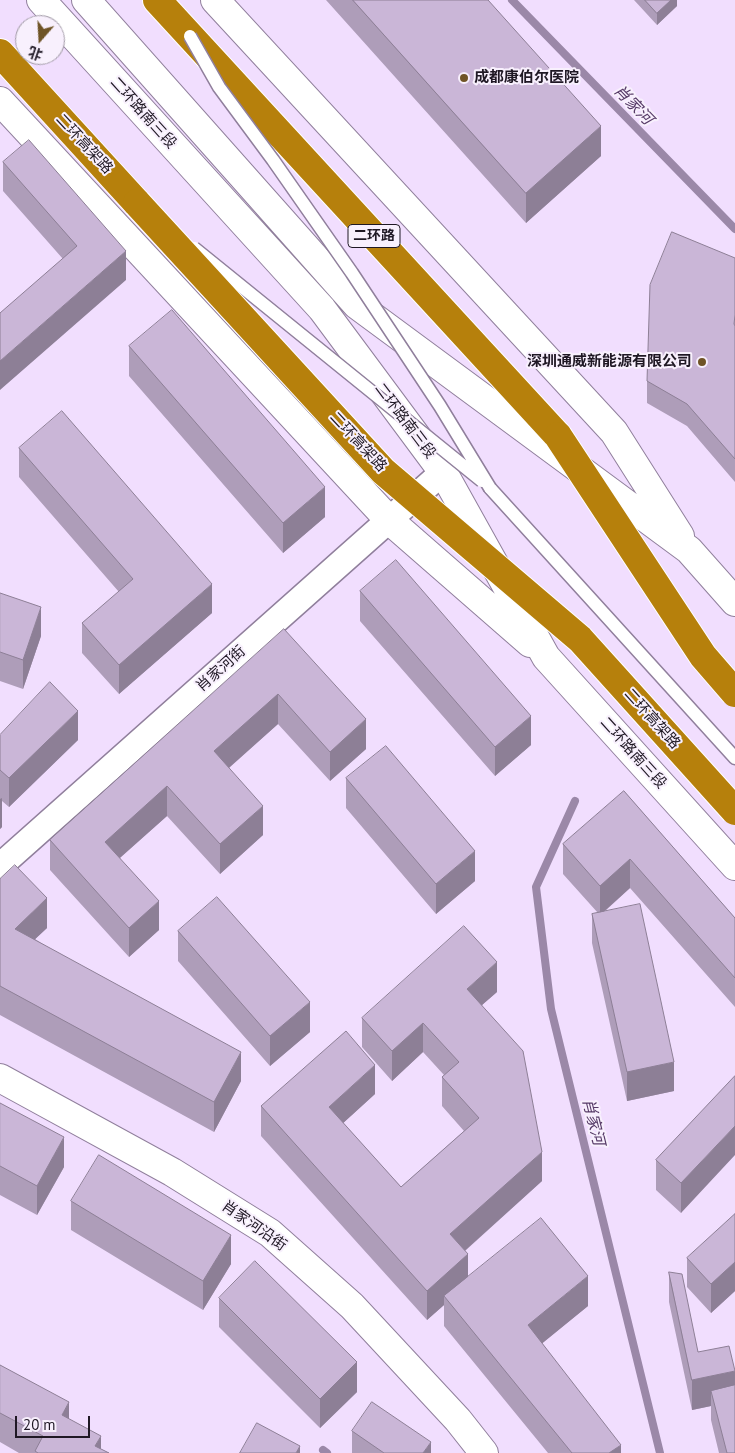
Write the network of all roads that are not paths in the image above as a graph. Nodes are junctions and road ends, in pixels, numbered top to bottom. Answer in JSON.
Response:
{"nodes":[{"id":1,"x":41,"y":0,"type":"edge"},
{"id":2,"x":86,"y":0,"type":"edge"},
{"id":3,"x":158,"y":0,"type":"edge"},
{"id":4,"x":181,"y":0,"type":"edge"},
{"id":5,"x":214,"y":0,"type":"edge"},
{"id":6,"x":190,"y":36,"type":"junction"},
{"id":7,"x":6,"y":62,"type":"edge"},
{"id":8,"x":0,"y":101,"type":"edge"},
{"id":9,"x":137,"y":203,"type":"junction"},
{"id":10,"x":443,"y":472,"type":"junction"},
{"id":11,"x":490,"y":488,"type":"junction"},
{"id":12,"x":389,"y":520,"type":"junction"},
{"id":13,"x":689,"y":550,"type":"junction"},
{"id":14,"x":735,"y":602,"type":"edge"},
{"id":15,"x":546,"y":657,"type":"junction"},
{"id":16,"x":735,"y":693,"type":"edge"},
{"id":17,"x":735,"y":758,"type":"edge"},
{"id":18,"x":735,"y":811,"type":"edge"},
{"id":19,"x":0,"y":866,"type":"edge"},
{"id":20,"x":735,"y":866,"type":"edge"},
{"id":21,"x":0,"y":1078,"type":"edge"},
{"id":22,"x":484,"y":1453,"type":"edge"}],
"edges":[{"from":1,"to":10,"type":"main road","name":"二环路南三段"},
{"from":2,"to":13,"type":"main road"},
{"from":3,"to":6,"type":"highway"},
{"from":4,"to":6,"type":"highway"},
{"from":5,"to":13,"type":"main road"},
{"from":6,"to":11,"type":"lane","bridge":true},
{"from":6,"to":16,"type":"highway","number":"二环路","bridge":true},
{"from":7,"to":9,"type":"highway","name":"二环高架路"},
{"from":8,"to":12,"type":"main road"},
{"from":9,"to":11,"type":"lane","bridge":true},
{"from":9,"to":18,"type":"highway","name":"二环高架路","bridge":true},
{"from":10,"to":12,"type":"street","name":"肖家河街"},
{"from":10,"to":15,"type":"main road","name":"二环路南三段"},
{"from":11,"to":17,"type":"lane"},
{"from":12,"to":15,"type":"main road"},
{"from":12,"to":19,"type":"street","name":"肖家河街"},
{"from":13,"to":14,"type":"main road"},
{"from":15,"to":20,"type":"main road","name":"二环路南三段"},
{"from":21,"to":22,"type":"main road","name":"肖家河沿街"}]}
